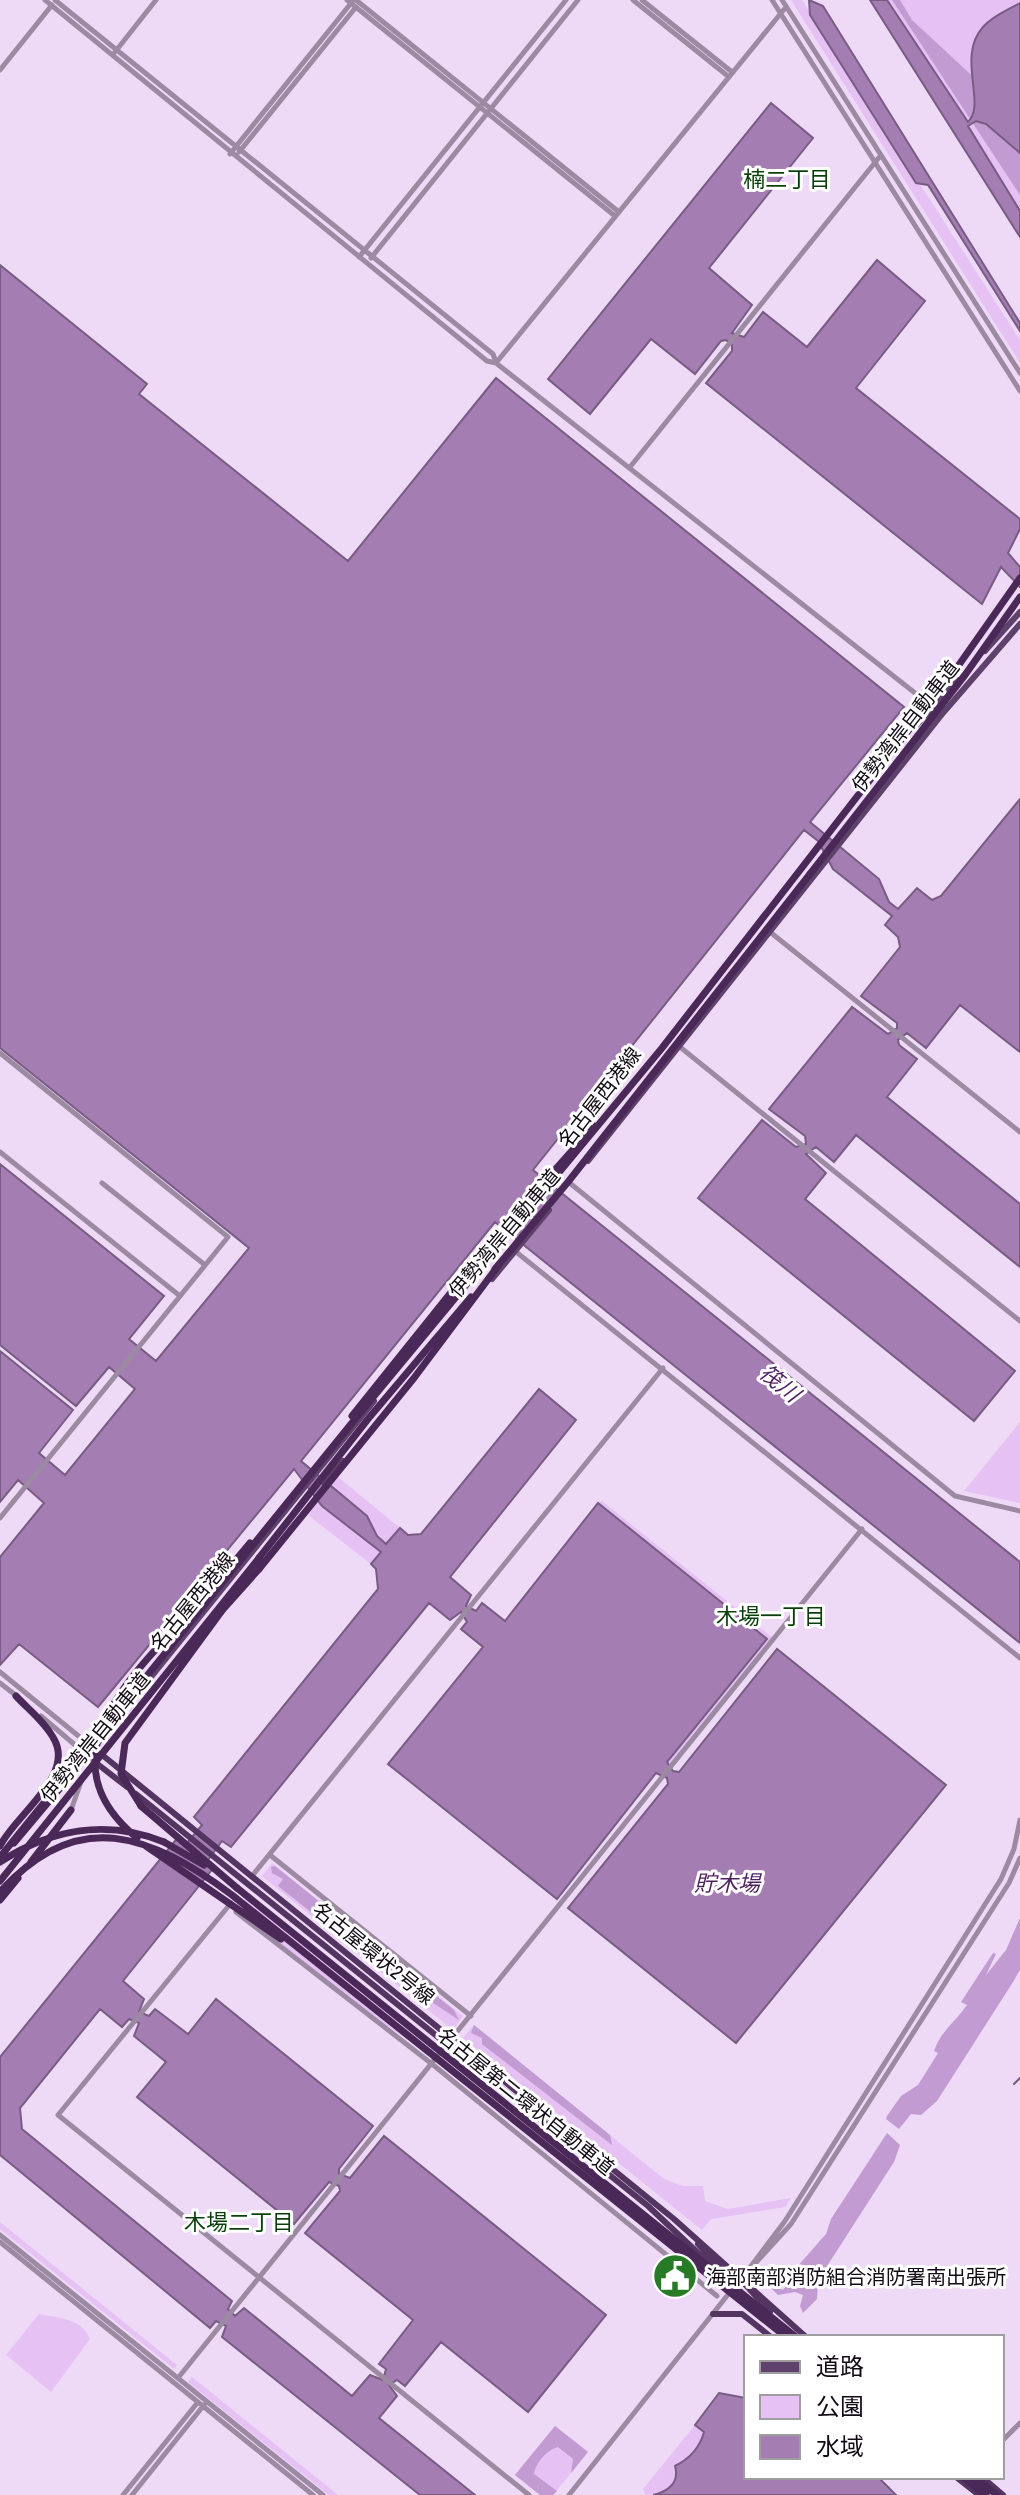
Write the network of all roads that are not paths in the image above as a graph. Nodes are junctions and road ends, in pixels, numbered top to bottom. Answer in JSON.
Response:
{"nodes":[{"id":1,"x":45,"y":0,"type":"edge"},
{"id":2,"x":156,"y":0,"type":"edge"},
{"id":3,"x":566,"y":0,"type":"edge"},
{"id":4,"x":578,"y":0,"type":"edge"},
{"id":5,"x":633,"y":0,"type":"edge"},
{"id":6,"x":642,"y":0,"type":"edge"},
{"id":7,"x":772,"y":0,"type":"edge"},
{"id":8,"x":782,"y":0,"type":"edge"},
{"id":9,"x":355,"y":2,"type":"edge"},
{"id":10,"x":53,"y":3,"type":"edge"},
{"id":11,"x":786,"y":7,"type":"junction"},
{"id":12,"x":781,"y":13,"type":"junction"},
{"id":13,"x":114,"y":52,"type":"junction"},
{"id":14,"x":0,"y":70,"type":"edge"},
{"id":15,"x":730,"y":75,"type":"junction"},
{"id":16,"x":482,"y":105,"type":"junction"},
{"id":17,"x":490,"y":111,"type":"junction"},
{"id":18,"x":238,"y":148,"type":"junction"},
{"id":19,"x":881,"y":155,"type":"junction"},
{"id":20,"x":232,"y":156,"type":"junction"},
{"id":21,"x":875,"y":163,"type":"junction"},
{"id":22,"x":617,"y":214,"type":"junction"},
{"id":23,"x":364,"y":251,"type":"junction"},
{"id":24,"x":359,"y":257,"type":"junction"},
{"id":25,"x":372,"y":257,"type":"junction"},
{"id":26,"x":366,"y":263,"type":"junction"},
{"id":27,"x":496,"y":363,"type":"junction"},
{"id":28,"x":1020,"y":373,"type":"edge"},
{"id":29,"x":1020,"y":391,"type":"edge"},
{"id":30,"x":630,"y":467,"type":"junction"},
{"id":31,"x":1020,"y":578,"type":"edge"},
{"id":32,"x":1020,"y":597,"type":"edge"},
{"id":33,"x":1020,"y":612,"type":"edge"},
{"id":34,"x":1020,"y":624,"type":"edge"},
{"id":35,"x":932,"y":706,"type":"junction"},
{"id":36,"x":943,"y":713,"type":"junction"},
{"id":37,"x":770,"y":932,"type":"junction"},
{"id":38,"x":680,"y":1047,"type":"junction"},
{"id":39,"x":662,"y":1048,"type":"junction"},
{"id":40,"x":0,"y":1053,"type":"edge"},
{"id":41,"x":1020,"y":1132,"type":"edge"},
{"id":42,"x":0,"y":1152,"type":"edge"},
{"id":43,"x":102,"y":1183,"type":"dead end"},
{"id":44,"x":571,"y":1184,"type":"junction"},
{"id":45,"x":515,"y":1251,"type":"junction"},
{"id":46,"x":205,"y":1265,"type":"junction"},
{"id":47,"x":498,"y":1266,"type":"junction"},
{"id":48,"x":180,"y":1296,"type":"junction"},
{"id":49,"x":1020,"y":1321,"type":"edge"},
{"id":50,"x":663,"y":1368,"type":"junction"},
{"id":51,"x":322,"y":1464,"type":"junction"},
{"id":52,"x":1020,"y":1511,"type":"edge"},
{"id":53,"x":0,"y":1518,"type":"edge"},
{"id":54,"x":862,"y":1529,"type":"junction"},
{"id":55,"x":259,"y":1558,"type":"junction"},
{"id":56,"x":216,"y":1617,"type":"junction"},
{"id":57,"x":1020,"y":1658,"type":"edge"},
{"id":58,"x":0,"y":1672,"type":"edge"},
{"id":59,"x":0,"y":1683,"type":"edge"},
{"id":60,"x":16,"y":1696,"type":"junction"},
{"id":61,"x":94,"y":1748,"type":"junction"},
{"id":62,"x":101,"y":1754,"type":"junction"},
{"id":63,"x":87,"y":1756,"type":"junction"},
{"id":64,"x":95,"y":1762,"type":"junction"},
{"id":65,"x":71,"y":1810,"type":"joint"},
{"id":66,"x":1020,"y":1820,"type":"edge"},
{"id":67,"x":183,"y":1826,"type":"junction"},
{"id":68,"x":0,"y":1846,"type":"edge"},
{"id":69,"x":270,"y":1855,"type":"junction"},
{"id":70,"x":0,"y":1858,"type":"edge"},
{"id":71,"x":1020,"y":1858,"type":"edge"},
{"id":72,"x":228,"y":1861,"type":"junction"},
{"id":73,"x":252,"y":1876,"type":"junction"},
{"id":74,"x":0,"y":1881,"type":"edge"},
{"id":75,"x":247,"y":1882,"type":"junction"},
{"id":76,"x":237,"y":1888,"type":"junction"},
{"id":77,"x":0,"y":1892,"type":"edge"},
{"id":78,"x":0,"y":1900,"type":"edge"},
{"id":79,"x":229,"y":1906,"type":"junction"},
{"id":80,"x":317,"y":1962,"type":"junction"},
{"id":81,"x":471,"y":2016,"type":"junction"},
{"id":82,"x":451,"y":2041,"type":"junction"},
{"id":83,"x":432,"y":2064,"type":"junction"},
{"id":84,"x":689,"y":2232,"type":"junction"},
{"id":85,"x":0,"y":2235,"type":"edge"},
{"id":86,"x":0,"y":2242,"type":"edge"},
{"id":87,"x":259,"y":2278,"type":"junction"},
{"id":88,"x":742,"y":2279,"type":"junction"},
{"id":89,"x":734,"y":2287,"type":"junction"},
{"id":90,"x":717,"y":2296,"type":"dead end"},
{"id":91,"x":713,"y":2314,"type":"junction"},
{"id":92,"x":768,"y":2335,"type":"edge"},
{"id":93,"x":782,"y":2335,"type":"edge"},
{"id":94,"x":782,"y":2335,"type":"edge"},
{"id":95,"x":794,"y":2335,"type":"edge"},
{"id":96,"x":794,"y":2335,"type":"edge"},
{"id":97,"x":804,"y":2335,"type":"edge"},
{"id":98,"x":178,"y":2378,"type":"junction"},
{"id":99,"x":202,"y":2402,"type":"junction"},
{"id":100,"x":1020,"y":2423,"type":"edge"},
{"id":101,"x":1004,"y":2439,"type":"edge"},
{"id":102,"x":959,"y":2479,"type":"edge"},
{"id":103,"x":966,"y":2479,"type":"edge"},
{"id":104,"x":977,"y":2479,"type":"edge"},
{"id":105,"x":984,"y":2479,"type":"edge"},
{"id":106,"x":123,"y":2495,"type":"edge"},
{"id":107,"x":132,"y":2495,"type":"edge"},
{"id":108,"x":313,"y":2495,"type":"edge"},
{"id":109,"x":323,"y":2495,"type":"edge"},
{"id":110,"x":529,"y":2495,"type":"edge"},
{"id":111,"x":569,"y":2495,"type":"edge"},
{"id":112,"x":979,"y":2495,"type":"edge"},
{"id":113,"x":986,"y":2495,"type":"edge"},
{"id":114,"x":997,"y":2495,"type":"edge"},
{"id":115,"x":1003,"y":2495,"type":"edge"}],
"edges":[{"from":1,"to":10,"type":"street"},
{"from":2,"to":13,"type":"street"},
{"from":3,"to":16,"type":"street"},
{"from":4,"to":17,"type":"street"},
{"from":5,"to":15,"type":"street"},
{"from":6,"to":15,"type":"street"},
{"from":7,"to":12,"type":"street"},
{"from":8,"to":11,"type":"street"},
{"from":9,"to":16,"type":"street"},
{"from":9,"to":18,"type":"street"},
{"from":10,"to":13,"type":"street"},
{"from":10,"to":14,"type":"street"},
{"from":11,"to":12,"type":"street"},
{"from":11,"to":19,"type":"street"},
{"from":12,"to":15,"type":"street"},
{"from":12,"to":21,"type":"street"},
{"from":13,"to":18,"type":"street"},
{"from":13,"to":20,"type":"street"},
{"from":15,"to":22,"type":"street"},
{"from":16,"to":17,"type":"street"},
{"from":16,"to":23,"type":"street"},
{"from":17,"to":22,"type":"street"},
{"from":17,"to":25,"type":"street"},
{"from":18,"to":20,"type":"street"},
{"from":18,"to":23,"type":"street"},
{"from":19,"to":21,"type":"street"},
{"from":19,"to":28,"type":"street"},
{"from":20,"to":24,"type":"street"},
{"from":21,"to":29,"type":"street"},
{"from":21,"to":30,"type":"street"},
{"from":22,"to":27,"type":"street"},
{"from":23,"to":24,"type":"street"},
{"from":23,"to":25,"type":"street"},
{"from":24,"to":26,"type":"street"},
{"from":25,"to":26,"type":"street"},
{"from":25,"to":27,"type":"street"},
{"from":26,"to":27,"type":"street"},
{"from":27,"to":30,"type":"street"},
{"from":30,"to":35,"type":"street"},
{"from":31,"to":39,"type":"highway","name":"伊勢湾岸自動車道","bridge":true},
{"from":32,"to":47,"type":"highway","name":"伊勢湾岸自動車道","bridge":true},
{"from":33,"to":35,"type":"main road","name":"名古屋西港線"},
{"from":34,"to":36,"type":"main road","name":"名古屋西港線"},
{"from":35,"to":36,"type":"street"},
{"from":35,"to":51,"type":"main road","name":"名古屋西港線","bridge":true},
{"from":36,"to":37,"type":"main road","name":"名古屋西港線"},
{"from":37,"to":38,"type":"main road","name":"名古屋西港線"},
{"from":37,"to":41,"type":"street"},
{"from":38,"to":44,"type":"main road","name":"名古屋西港線"},
{"from":38,"to":49,"type":"street"},
{"from":39,"to":51,"type":"highway","name":"伊勢湾岸自動車道","bridge":true},
{"from":39,"to":51,"type":"highway","bridge":true},
{"from":40,"to":46,"type":"street"},
{"from":42,"to":48,"type":"street"},
{"from":43,"to":46,"type":"street"},
{"from":44,"to":45,"type":"main road","name":"名古屋西港線"},
{"from":44,"to":52,"type":"street"},
{"from":45,"to":50,"type":"street"},
{"from":45,"to":56,"type":"main road","name":"名古屋西港線","bridge":true},
{"from":46,"to":48,"type":"street"},
{"from":47,"to":55,"type":"highway","name":"伊勢湾岸自動車道","bridge":true},
{"from":47,"to":56,"type":"highway","bridge":true},
{"from":48,"to":53,"type":"street"},
{"from":50,"to":54,"type":"street"},
{"from":50,"to":69,"type":"street"},
{"from":51,"to":61,"type":"main road","name":"名古屋西港線","bridge":true},
{"from":51,"to":70,"type":"highway","name":"伊勢湾岸自動車道","bridge":true},
{"from":51,"to":80,"type":"highway","bridge":true},
{"from":54,"to":57,"type":"street"},
{"from":54,"to":81,"type":"street"},
{"from":55,"to":74,"type":"highway","name":"伊勢湾岸自動車道","bridge":true},
{"from":55,"to":76,"type":"highway","bridge":true},
{"from":56,"to":62,"type":"main road","name":"名古屋西港線"},
{"from":58,"to":61,"type":"street"},
{"from":59,"to":60,"type":"street"},
{"from":60,"to":63,"type":"street"},
{"from":60,"to":68,"type":"highway"},
{"from":61,"to":62,"type":"street"},
{"from":61,"to":63,"type":"main road","name":"名古屋西港線"},
{"from":62,"to":64,"type":"street"},
{"from":62,"to":67,"type":"highway","name":"名古屋環状2号線"},
{"from":63,"to":64,"type":"street"},
{"from":63,"to":70,"type":"highway"},
{"from":64,"to":65,"type":"street"},
{"from":64,"to":67,"type":"highway","name":"名古屋環状2号線"},
{"from":65,"to":78,"type":"highway"},
{"from":66,"to":88,"type":"street"},
{"from":67,"to":72,"type":"highway","name":"名古屋環状2号線"},
{"from":69,"to":73,"type":"street"},
{"from":69,"to":81,"type":"street"},
{"from":70,"to":76,"type":"highway","bridge":true},
{"from":71,"to":88,"type":"street"},
{"from":72,"to":73,"type":"highway","name":"名古屋環状2号線"},
{"from":72,"to":75,"type":"highway","name":"名古屋環状2号線"},
{"from":73,"to":82,"type":"highway","name":"名古屋環状2号線"},
{"from":75,"to":79,"type":"street"},
{"from":75,"to":82,"type":"highway","name":"名古屋環状2号線"},
{"from":76,"to":95,"type":"highway","name":"名古屋第二環状自動車道","bridge":true},
{"from":77,"to":80,"type":"highway","bridge":true},
{"from":79,"to":83,"type":"street"},
{"from":79,"to":87,"type":"street"},
{"from":80,"to":93,"type":"highway","name":"名古屋第二環状自動車道","bridge":true},
{"from":81,"to":82,"type":"street"},
{"from":82,"to":83,"type":"street"},
{"from":82,"to":84,"type":"highway","name":"名古屋環状2号線"},
{"from":82,"to":89,"type":"highway","name":"名古屋環状2号線"},
{"from":83,"to":87,"type":"street"},
{"from":83,"to":90,"type":"street"},
{"from":84,"to":88,"type":"highway","name":"名古屋環状2号線"},
{"from":84,"to":89,"type":"highway"},
{"from":85,"to":98,"type":"street"},
{"from":86,"to":99,"type":"street"},
{"from":87,"to":98,"type":"street"},
{"from":87,"to":110,"type":"street"},
{"from":88,"to":89,"type":"street"},
{"from":88,"to":96,"type":"highway"},
{"from":88,"to":97,"type":"highway","name":"名古屋環状2号線"},
{"from":89,"to":91,"type":"street"},
{"from":89,"to":94,"type":"highway","name":"名古屋環状2号線"},
{"from":91,"to":92,"type":"highway"},
{"from":91,"to":111,"type":"street"},
{"from":98,"to":99,"type":"street"},
{"from":99,"to":106,"type":"street"},
{"from":99,"to":107,"type":"street"},
{"from":99,"to":108,"type":"street"},
{"from":99,"to":109,"type":"street"},
{"from":100,"to":101,"type":"street"},
{"from":102,"to":112,"type":"highway"},
{"from":103,"to":113,"type":"highway"},
{"from":104,"to":114,"type":"highway"},
{"from":105,"to":115,"type":"highway"}]}
